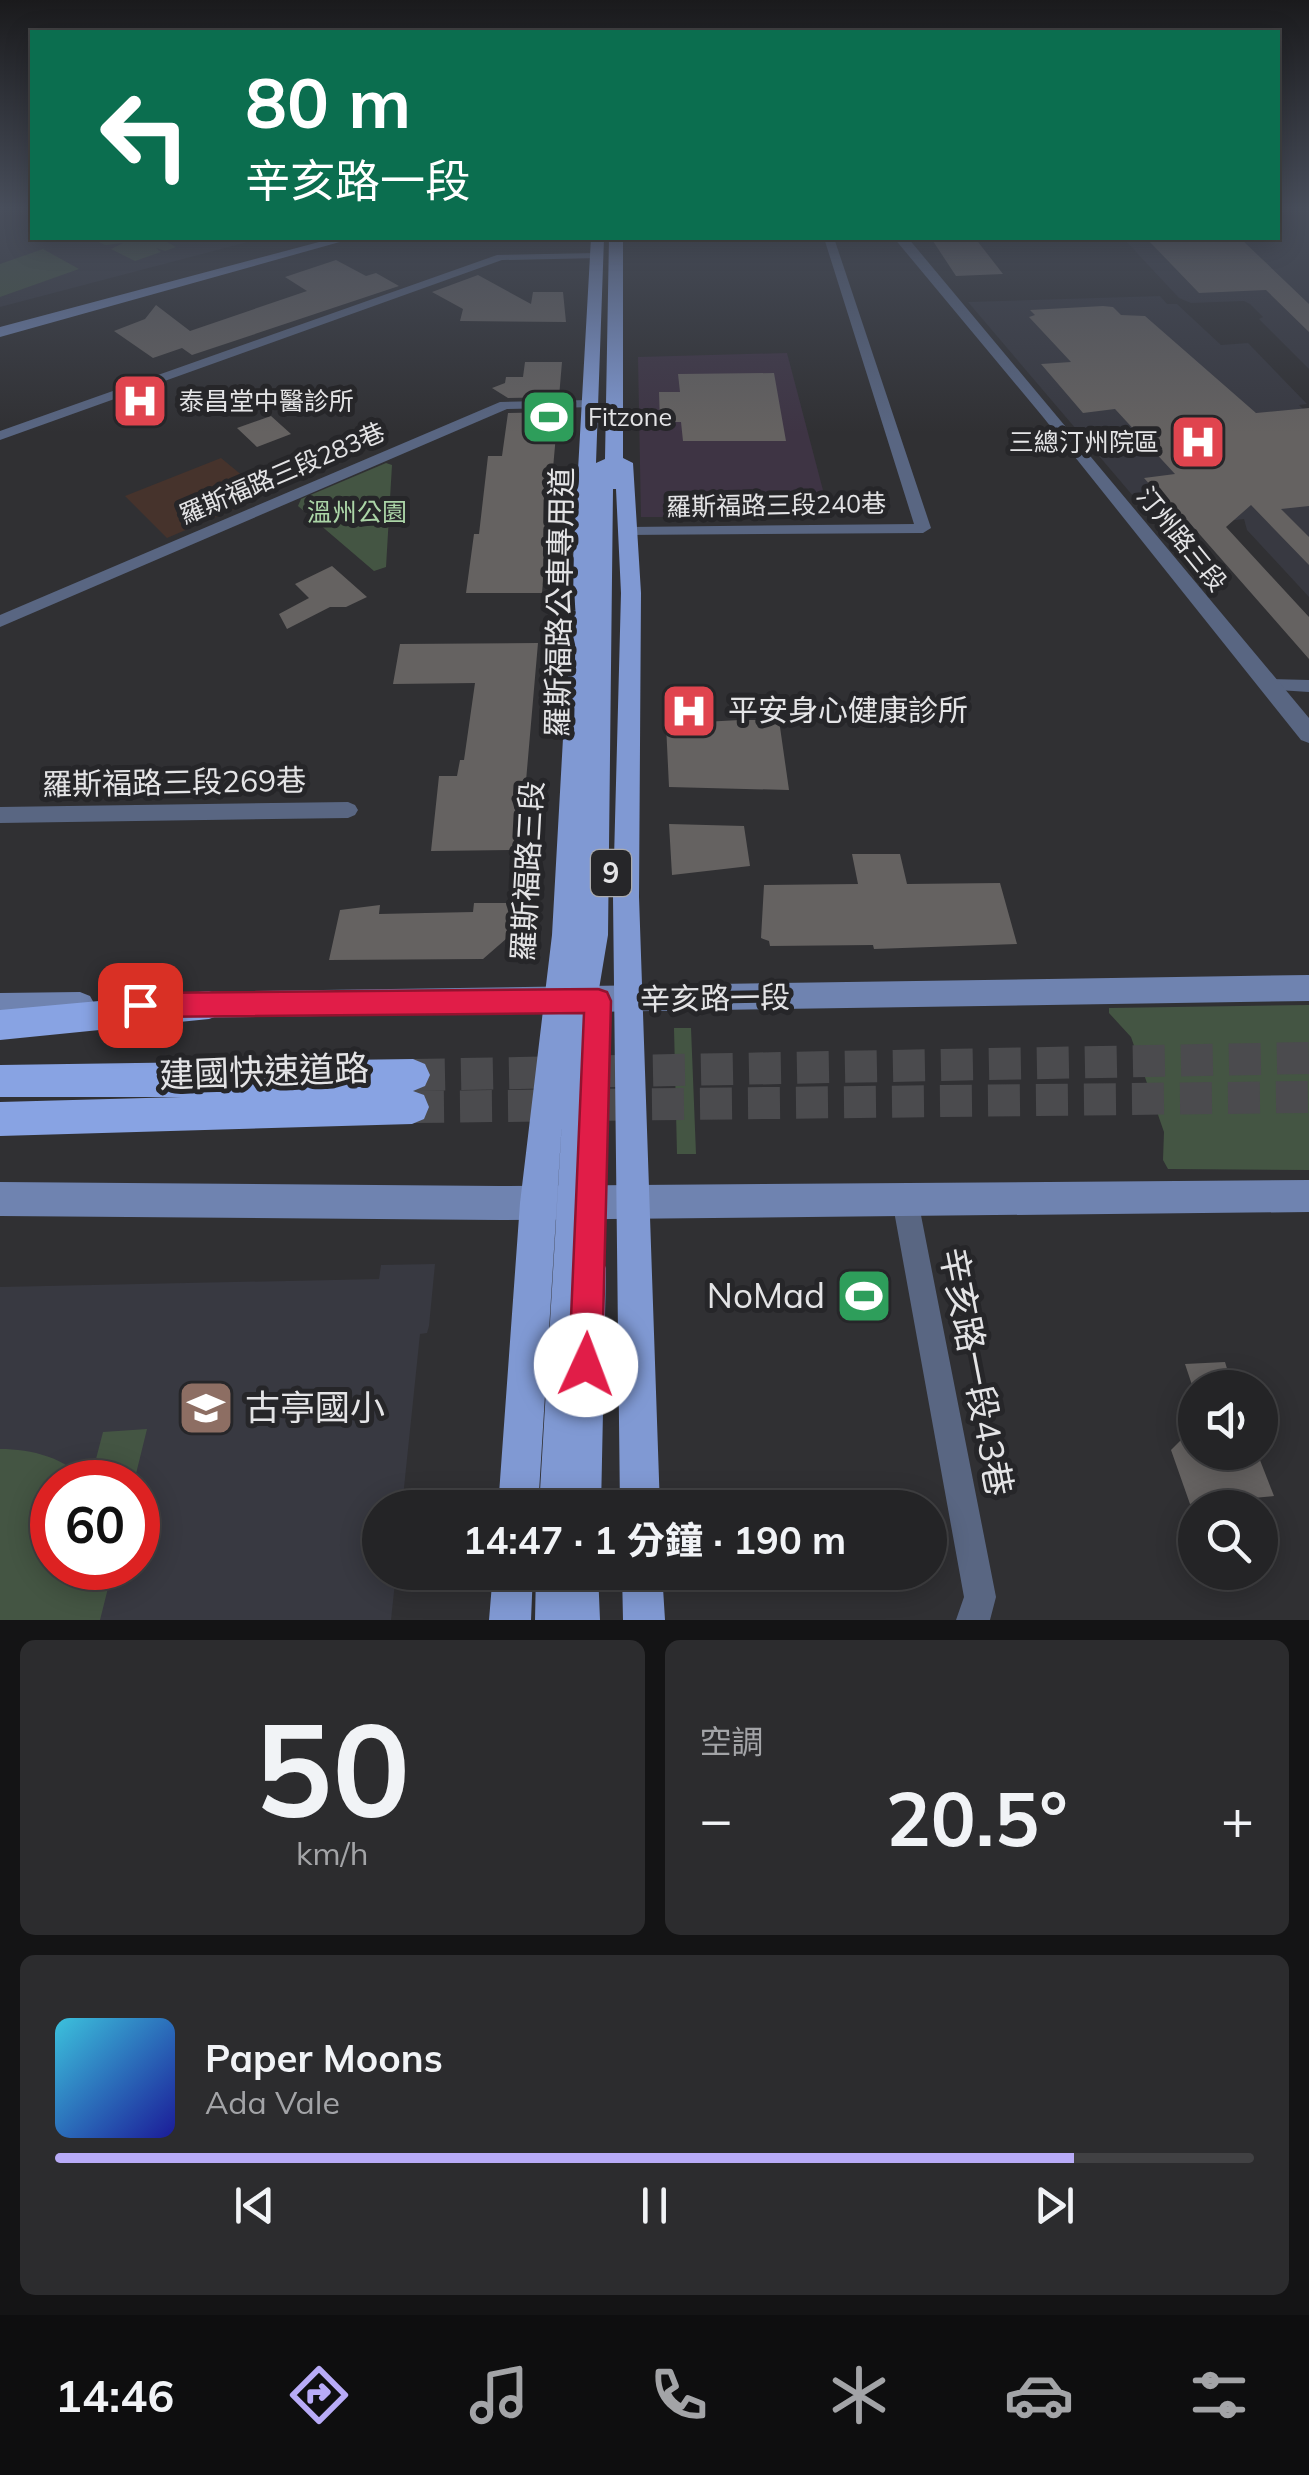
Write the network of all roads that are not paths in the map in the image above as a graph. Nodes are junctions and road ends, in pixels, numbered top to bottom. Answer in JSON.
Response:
{"nodes":[{"id":1,"x":148,"y":282,"type":"edge"},
{"id":2,"x":187,"y":282,"type":"edge"},
{"id":3,"x":432,"y":282,"type":"edge"},
{"id":4,"x":601,"y":282,"type":"edge"},
{"id":5,"x":604,"y":282,"type":"edge"},
{"id":6,"x":624,"y":282,"type":"edge"},
{"id":7,"x":844,"y":282,"type":"edge"},
{"id":8,"x":937,"y":282,"type":"edge"},
{"id":9,"x":0,"y":321,"type":"edge"},
{"id":10,"x":0,"y":332,"type":"edge"},
{"id":11,"x":590,"y":404,"type":"junction"},
{"id":12,"x":0,"y":436,"type":"edge"},
{"id":13,"x":629,"y":532,"type":"junction"},
{"id":14,"x":0,"y":621,"type":"edge"},
{"id":15,"x":1269,"y":685,"type":"junction"},
{"id":16,"x":1309,"y":686,"type":"edge"},
{"id":17,"x":1309,"y":734,"type":"edge"},
{"id":18,"x":348,"y":810,"type":"dead end"},
{"id":19,"x":0,"y":814,"type":"edge"},
{"id":20,"x":1309,"y":988,"type":"edge"},
{"id":21,"x":593,"y":1001,"type":"junction"},
{"id":22,"x":209,"y":1005,"type":"junction"},
{"id":23,"x":0,"y":1006,"type":"edge"},
{"id":24,"x":0,"y":1025,"type":"edge"},
{"id":25,"x":0,"y":1081,"type":"edge"},
{"id":26,"x":0,"y":1120,"type":"edge"},
{"id":27,"x":1309,"y":1196,"type":"edge"},
{"id":28,"x":0,"y":1199,"type":"edge"},
{"id":29,"x":905,"y":1200,"type":"junction"},
{"id":30,"x":537,"y":1202,"type":"junction"},
{"id":31,"x":583,"y":1202,"type":"junction"},
{"id":32,"x":634,"y":1202,"type":"junction"},
{"id":33,"x":519,"y":1490,"type":"edge"},
{"id":34,"x":560,"y":1490,"type":"edge"},
{"id":35,"x":581,"y":1490,"type":"edge"},
{"id":36,"x":640,"y":1490,"type":"edge"},
{"id":37,"x":512,"y":1590,"type":"edge"},
{"id":38,"x":556,"y":1590,"type":"edge"},
{"id":39,"x":578,"y":1590,"type":"edge"},
{"id":40,"x":643,"y":1590,"type":"edge"},
{"id":41,"x":510,"y":1620,"type":"edge"},
{"id":42,"x":556,"y":1620,"type":"edge"},
{"id":43,"x":578,"y":1620,"type":"edge"},
{"id":44,"x":644,"y":1620,"type":"edge"},
{"id":45,"x":973,"y":1620,"type":"edge"}],
"edges":[{"from":1,"to":9,"type":"main road"},
{"from":2,"to":10,"type":"main road"},
{"from":3,"to":12,"type":"street"},
{"from":4,"to":11,"type":"main road","name":"羅斯福路三段","number":"9"},
{"from":5,"to":21,"type":"main road","name":"羅斯福路公車專用道","number":"9"},
{"from":6,"to":13,"type":"main road","name":"羅斯福路三段","number":"9"},
{"from":7,"to":13,"type":"street","name":"羅斯福路三段240巷"},
{"from":8,"to":15,"type":"street","name":"汀州路三段"},
{"from":11,"to":14,"type":"street","name":"羅斯福路三段283巷"},
{"from":11,"to":21,"type":"main road","name":"羅斯福路三段","number":"9"},
{"from":13,"to":21,"type":"main road","name":"羅斯福路三段","number":"9"},
{"from":15,"to":16,"type":"street"},
{"from":15,"to":17,"type":"street","name":"汀州路三段"},
{"from":18,"to":19,"type":"street","name":"羅斯福路三段269巷"},
{"from":20,"to":21,"type":"main road","name":"辛亥路一段"},
{"from":21,"to":22,"type":"main road","name":"辛亥路一段"},
{"from":21,"to":30,"type":"main road","name":"羅斯福路三段","number":"9"},
{"from":21,"to":31,"type":"main road","name":"羅斯福路公車專用道","number":"9"},
{"from":21,"to":32,"type":"main road","name":"羅斯福路三段","number":"9"},
{"from":22,"to":23,"type":"main road","name":"辛亥路一段"},
{"from":22,"to":24,"type":"highway"},
{"from":25,"to":26,"type":"highway","name":"建國快速道路"},
{"from":27,"to":29,"type":"main road"},
{"from":28,"to":30,"type":"main road"},
{"from":29,"to":32,"type":"main road"},
{"from":29,"to":45,"type":"street","name":"辛亥路一段43巷"},
{"from":30,"to":31,"type":"main road"},
{"from":30,"to":33,"type":"main road","name":"羅斯福路三段","number":"9"},
{"from":31,"to":32,"type":"main road"},
{"from":31,"to":34,"type":"main road","name":"羅斯福路公車專用道","number":"9"},
{"from":31,"to":35,"type":"main road","name":"羅斯福路公車專用道","number":"9"},
{"from":32,"to":36,"type":"main road","name":"羅斯福路三段","number":"9"},
{"from":37,"to":41,"type":"main road"},
{"from":38,"to":42,"type":"main road"},
{"from":39,"to":43,"type":"main road"},
{"from":40,"to":44,"type":"main road"}]}
